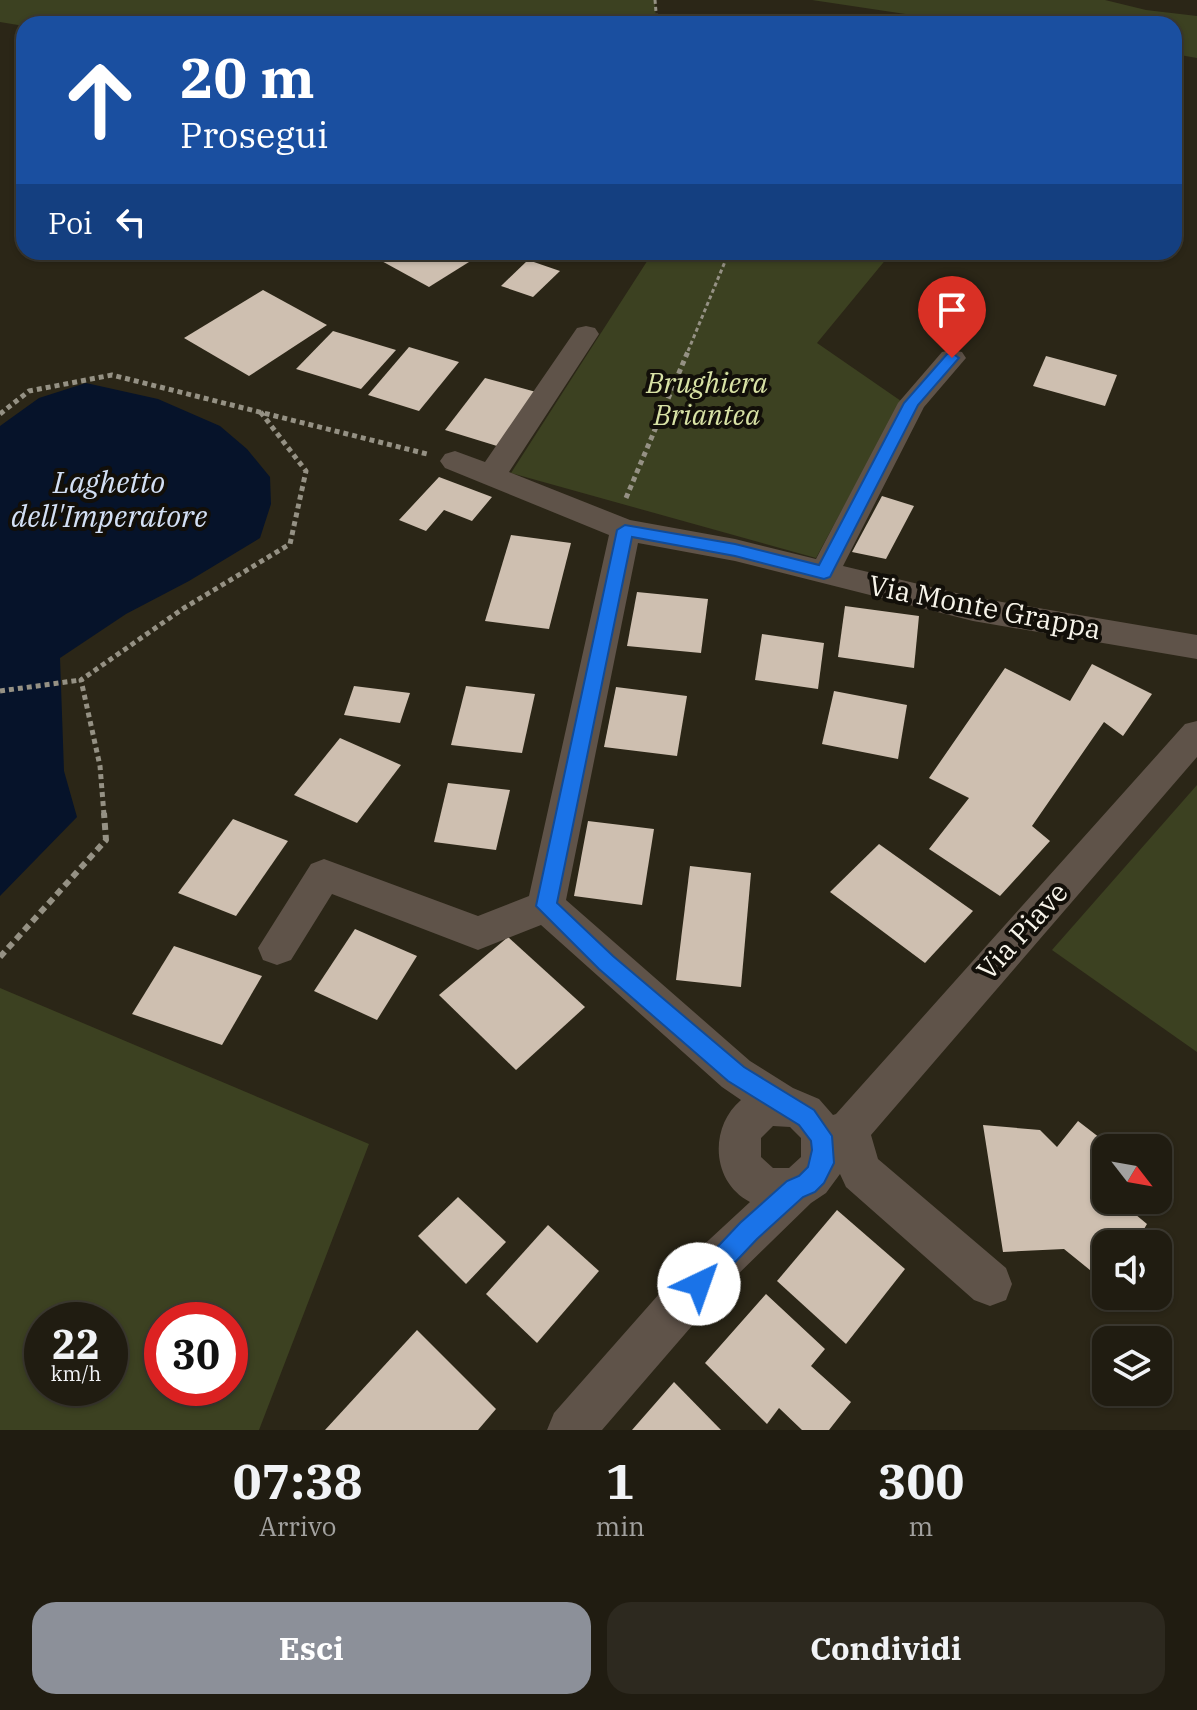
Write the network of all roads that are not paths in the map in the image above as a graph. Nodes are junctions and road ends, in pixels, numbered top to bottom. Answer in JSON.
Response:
{"nodes":[{"id":1,"x":586,"y":334,"type":"dead end"},
{"id":2,"x":952,"y":358,"type":"dead end"},
{"id":3,"x":455,"y":461,"type":"road end"},
{"id":4,"x":491,"y":476,"type":"junction"},
{"id":5,"x":625,"y":530,"type":"junction"},
{"id":6,"x":824,"y":573,"type":"junction"},
{"id":7,"x":1197,"y":647,"type":"edge"},
{"id":8,"x":1197,"y":734,"type":"edge"},
{"id":9,"x":546,"y":906,"type":"junction"},
{"id":10,"x":277,"y":948,"type":"dead end"},
{"id":11,"x":781,"y":1114,"type":"junction"},
{"id":12,"x":848,"y":1129,"type":"junction"},
{"id":13,"x":745,"y":1170,"type":"junction"},
{"id":14,"x":809,"y":1176,"type":"junction"},
{"id":15,"x":749,"y":1231,"type":"junction"},
{"id":16,"x":990,"y":1284,"type":"dead end"},
{"id":17,"x":571,"y":1430,"type":"edge"}],
"edges":[{"from":1,"to":4,"type":"street"},
{"from":2,"to":6,"type":"street"},
{"from":3,"to":4,"type":"street","name":"Via Monte Grappa"},
{"from":4,"to":5,"type":"street","name":"Via Monte Grappa"},
{"from":5,"to":6,"type":"street","name":"Via Monte Grappa"},
{"from":5,"to":9,"type":"street"},
{"from":6,"to":7,"type":"street","name":"Via Monte Grappa"},
{"from":8,"to":12,"type":"street","name":"Via Piave"},
{"from":9,"to":10,"type":"street"},
{"from":9,"to":11,"type":"street"},
{"from":11,"to":12,"type":"street"},
{"from":11,"to":13,"type":"street"},
{"from":11,"to":14,"type":"street"},
{"from":12,"to":14,"type":"street","name":"Via Piave"},
{"from":12,"to":16,"type":"street"},
{"from":13,"to":14,"type":"street"},
{"from":13,"to":15,"type":"street"},
{"from":14,"to":15,"type":"street","name":"Via Piave"},
{"from":15,"to":17,"type":"street","name":"Via Piave"}]}
